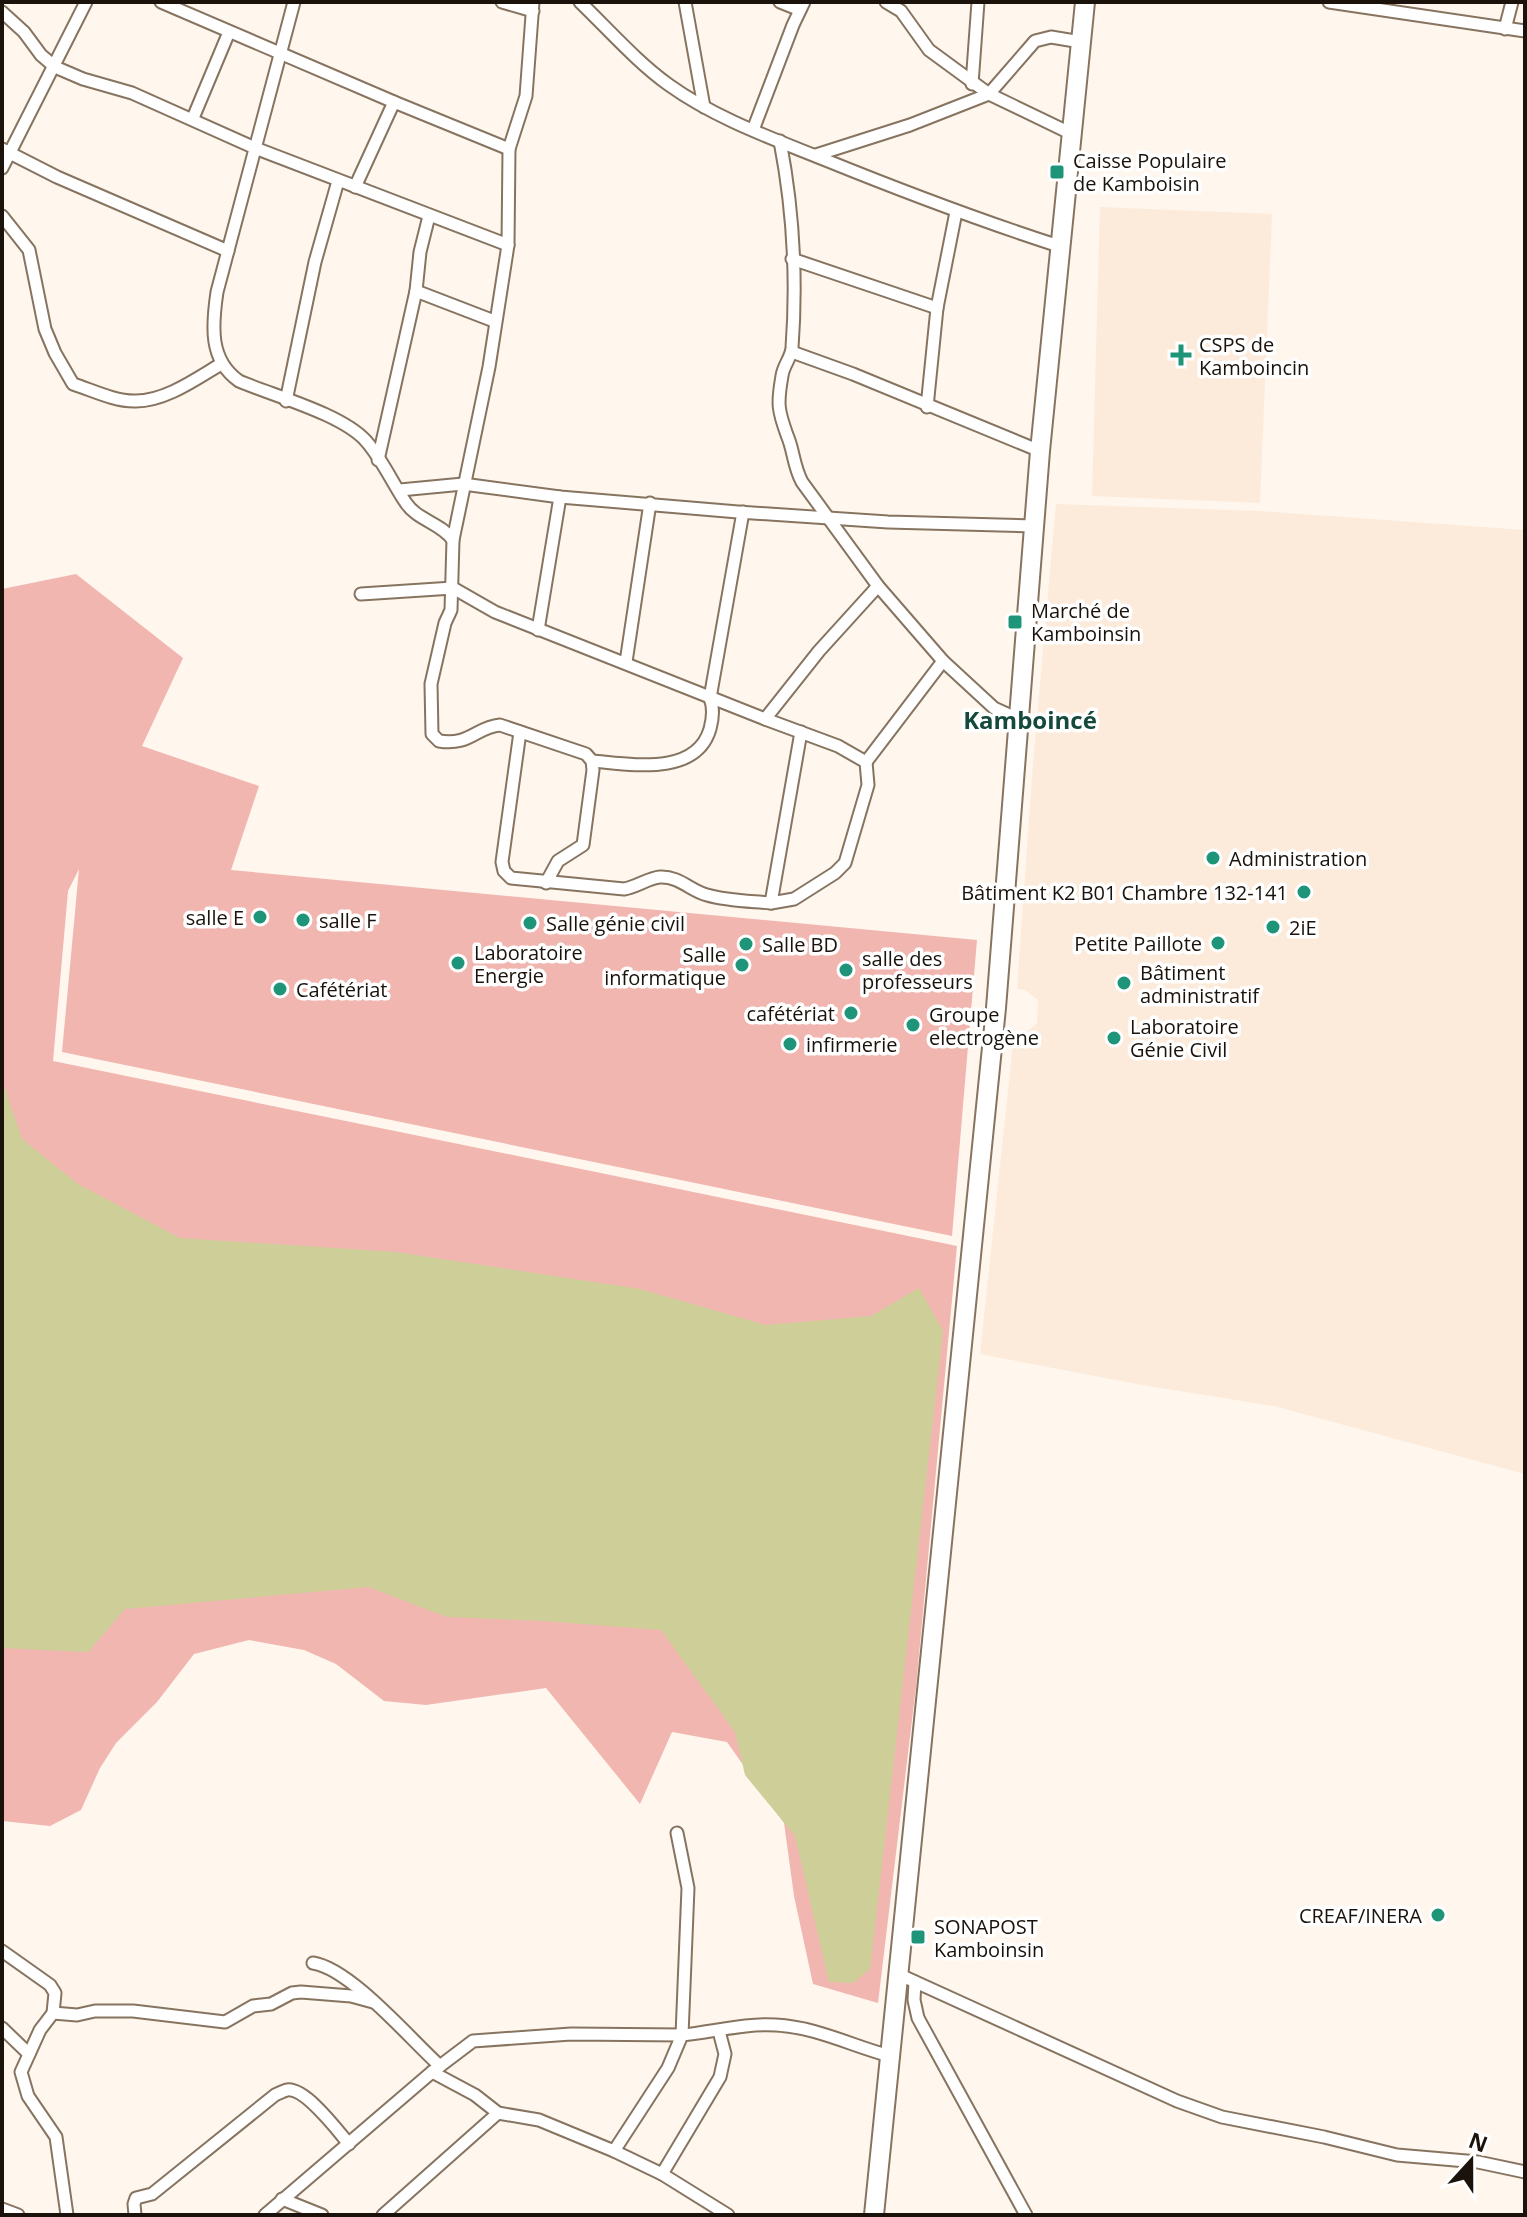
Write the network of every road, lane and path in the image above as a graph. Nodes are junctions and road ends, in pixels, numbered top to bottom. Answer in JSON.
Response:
{"nodes":[{"id":1,"x":86,"y":2,"type":"edge"},
{"id":2,"x":161,"y":2,"type":"edge"},
{"id":3,"x":294,"y":2,"type":"edge"},
{"id":4,"x":502,"y":2,"type":"edge"},
{"id":5,"x":580,"y":2,"type":"edge"},
{"id":6,"x":685,"y":2,"type":"edge"},
{"id":7,"x":780,"y":2,"type":"edge"},
{"id":8,"x":886,"y":2,"type":"edge"},
{"id":9,"x":978,"y":2,"type":"edge"},
{"id":10,"x":1085,"y":2,"type":"edge"},
{"id":11,"x":1329,"y":2,"type":"edge"},
{"id":12,"x":1512,"y":2,"type":"edge"},
{"id":13,"x":178,"y":5,"type":"edge"},
{"id":14,"x":533,"y":6,"type":"edge"},
{"id":15,"x":802,"y":6,"type":"edge"},
{"id":16,"x":1400,"y":7,"type":"edge"},
{"id":17,"x":2,"y":12,"type":"edge"},
{"id":18,"x":1505,"y":29,"type":"junction"},
{"id":19,"x":1525,"y":31,"type":"edge"},
{"id":20,"x":229,"y":32,"type":"junction"},
{"id":21,"x":1081,"y":42,"type":"junction"},
{"id":22,"x":282,"y":55,"type":"junction"},
{"id":23,"x":55,"y":67,"type":"junction"},
{"id":24,"x":972,"y":84,"type":"junction"},
{"id":25,"x":989,"y":94,"type":"junction"},
{"id":26,"x":394,"y":102,"type":"junction"},
{"id":27,"x":704,"y":107,"type":"junction"},
{"id":28,"x":193,"y":118,"type":"junction"},
{"id":29,"x":753,"y":130,"type":"junction"},
{"id":30,"x":1072,"y":134,"type":"junction"},
{"id":31,"x":780,"y":141,"type":"junction"},
{"id":32,"x":255,"y":148,"type":"junction"},
{"id":33,"x":509,"y":149,"type":"junction"},
{"id":34,"x":6,"y":152,"type":"edge"},
{"id":35,"x":815,"y":156,"type":"junction"},
{"id":36,"x":2,"y":168,"type":"edge"},
{"id":37,"x":338,"y":181,"type":"junction"},
{"id":38,"x":355,"y":187,"type":"junction"},
{"id":39,"x":956,"y":212,"type":"junction"},
{"id":40,"x":2,"y":216,"type":"edge"},
{"id":41,"x":429,"y":216,"type":"junction"},
{"id":42,"x":508,"y":245,"type":"junction"},
{"id":43,"x":1062,"y":247,"type":"junction"},
{"id":44,"x":228,"y":251,"type":"junction"},
{"id":45,"x":792,"y":259,"type":"junction"},
{"id":46,"x":416,"y":291,"type":"junction"},
{"id":47,"x":937,"y":308,"type":"junction"},
{"id":48,"x":494,"y":321,"type":"junction"},
{"id":49,"x":792,"y":352,"type":"junction"},
{"id":50,"x":221,"y":364,"type":"junction"},
{"id":51,"x":286,"y":401,"type":"junction"},
{"id":52,"x":927,"y":407,"type":"junction"},
{"id":53,"x":1040,"y":451,"type":"junction"},
{"id":54,"x":378,"y":460,"type":"junction"},
{"id":55,"x":463,"y":484,"type":"junction"},
{"id":56,"x":400,"y":490,"type":"junction"},
{"id":57,"x":560,"y":497,"type":"junction"},
{"id":58,"x":650,"y":503,"type":"junction"},
{"id":59,"x":743,"y":512,"type":"junction"},
{"id":60,"x":828,"y":517,"type":"junction"},
{"id":61,"x":1034,"y":526,"type":"junction"},
{"id":62,"x":453,"y":540,"type":"junction"},
{"id":63,"x":878,"y":586,"type":"junction"},
{"id":64,"x":453,"y":588,"type":"junction"},
{"id":65,"x":361,"y":594,"type":"dead end"},
{"id":66,"x":538,"y":630,"type":"junction"},
{"id":67,"x":943,"y":661,"type":"junction"},
{"id":68,"x":626,"y":662,"type":"junction"},
{"id":69,"x":710,"y":698,"type":"junction"},
{"id":70,"x":765,"y":719,"type":"junction"},
{"id":71,"x":1020,"y":720,"type":"junction"},
{"id":72,"x":520,"y":732,"type":"junction"},
{"id":73,"x":801,"y":732,"type":"junction"},
{"id":74,"x":592,"y":761,"type":"junction"},
{"id":75,"x":866,"y":762,"type":"junction"},
{"id":76,"x":546,"y":883,"type":"junction"},
{"id":77,"x":771,"y":903,"type":"junction"},
{"id":78,"x":677,"y":1833,"type":"dead end"},
{"id":79,"x":2,"y":1951,"type":"edge"},
{"id":80,"x":313,"y":1963,"type":"dead end"},
{"id":81,"x":907,"y":1978,"type":"junction"},
{"id":82,"x":373,"y":2002,"type":"junction"},
{"id":83,"x":53,"y":2013,"type":"junction"},
{"id":84,"x":2,"y":2028,"type":"edge"},
{"id":85,"x":719,"y":2031,"type":"junction"},
{"id":86,"x":682,"y":2035,"type":"junction"},
{"id":87,"x":29,"y":2054,"type":"junction"},
{"id":88,"x":890,"y":2056,"type":"junction"},
{"id":89,"x":436,"y":2069,"type":"junction"},
{"id":90,"x":498,"y":2113,"type":"junction"},
{"id":91,"x":349,"y":2144,"type":"junction"},
{"id":92,"x":614,"y":2151,"type":"junction"},
{"id":93,"x":1525,"y":2172,"type":"edge"},
{"id":94,"x":662,"y":2174,"type":"junction"},
{"id":95,"x":282,"y":2199,"type":"junction"},
{"id":96,"x":2,"y":2209,"type":"edge"},
{"id":97,"x":18,"y":2215,"type":"edge"},
{"id":98,"x":67,"y":2215,"type":"edge"},
{"id":99,"x":135,"y":2215,"type":"edge"},
{"id":100,"x":265,"y":2215,"type":"edge"},
{"id":101,"x":322,"y":2215,"type":"edge"},
{"id":102,"x":383,"y":2215,"type":"edge"},
{"id":103,"x":728,"y":2215,"type":"edge"},
{"id":104,"x":874,"y":2215,"type":"edge"},
{"id":105,"x":1026,"y":2215,"type":"edge"}],
"edges":[{"from":1,"to":23,"type":"street"},
{"from":2,"to":13,"type":"street"},
{"from":3,"to":22,"type":"street"},
{"from":4,"to":14,"type":"street"},
{"from":5,"to":27,"type":"street"},
{"from":6,"to":27,"type":"street"},
{"from":7,"to":15,"type":"street"},
{"from":8,"to":24,"type":"street"},
{"from":9,"to":24,"type":"street"},
{"from":10,"to":21,"type":"main road"},
{"from":11,"to":16,"type":"street"},
{"from":12,"to":18,"type":"street"},
{"from":13,"to":20,"type":"street"},
{"from":14,"to":33,"type":"street"},
{"from":15,"to":29,"type":"street"},
{"from":16,"to":18,"type":"street"},
{"from":17,"to":23,"type":"street"},
{"from":18,"to":19,"type":"street"},
{"from":20,"to":22,"type":"street"},
{"from":20,"to":28,"type":"street"},
{"from":21,"to":25,"type":"street"},
{"from":21,"to":30,"type":"main road"},
{"from":22,"to":26,"type":"street"},
{"from":22,"to":32,"type":"street"},
{"from":23,"to":28,"type":"street"},
{"from":23,"to":34,"type":"street"},
{"from":24,"to":25,"type":"street"},
{"from":25,"to":30,"type":"street"},
{"from":25,"to":35,"type":"street"},
{"from":26,"to":33,"type":"street"},
{"from":26,"to":38,"type":"street"},
{"from":27,"to":29,"type":"street"},
{"from":28,"to":32,"type":"street"},
{"from":29,"to":31,"type":"street"},
{"from":30,"to":43,"type":"main road"},
{"from":31,"to":35,"type":"street"},
{"from":31,"to":45,"type":"street"},
{"from":32,"to":37,"type":"street"},
{"from":32,"to":44,"type":"street"},
{"from":33,"to":42,"type":"street"},
{"from":34,"to":36,"type":"street"},
{"from":34,"to":44,"type":"street"},
{"from":35,"to":39,"type":"street"},
{"from":37,"to":38,"type":"street"},
{"from":37,"to":51,"type":"street"},
{"from":38,"to":41,"type":"street"},
{"from":39,"to":43,"type":"street"},
{"from":39,"to":47,"type":"street"},
{"from":40,"to":50,"type":"street"},
{"from":41,"to":42,"type":"street"},
{"from":41,"to":46,"type":"street"},
{"from":42,"to":48,"type":"street"},
{"from":43,"to":53,"type":"main road"},
{"from":44,"to":50,"type":"street"},
{"from":45,"to":47,"type":"street"},
{"from":45,"to":49,"type":"street"},
{"from":46,"to":48,"type":"street"},
{"from":46,"to":54,"type":"street"},
{"from":47,"to":52,"type":"street"},
{"from":48,"to":55,"type":"street"},
{"from":49,"to":52,"type":"street"},
{"from":49,"to":60,"type":"street"},
{"from":50,"to":51,"type":"street"},
{"from":51,"to":54,"type":"street"},
{"from":52,"to":53,"type":"street"},
{"from":53,"to":61,"type":"main road"},
{"from":54,"to":56,"type":"street"},
{"from":55,"to":56,"type":"street"},
{"from":55,"to":57,"type":"street"},
{"from":55,"to":62,"type":"street"},
{"from":56,"to":62,"type":"street"},
{"from":57,"to":58,"type":"street"},
{"from":57,"to":66,"type":"street"},
{"from":58,"to":59,"type":"street"},
{"from":58,"to":68,"type":"street"},
{"from":59,"to":60,"type":"street"},
{"from":59,"to":69,"type":"street"},
{"from":60,"to":61,"type":"street"},
{"from":60,"to":63,"type":"street"},
{"from":61,"to":71,"type":"main road"},
{"from":62,"to":64,"type":"street"},
{"from":63,"to":67,"type":"street"},
{"from":63,"to":70,"type":"street"},
{"from":64,"to":65,"type":"street"},
{"from":64,"to":66,"type":"street"},
{"from":64,"to":72,"type":"street"},
{"from":66,"to":68,"type":"street"},
{"from":67,"to":71,"type":"street"},
{"from":67,"to":75,"type":"street"},
{"from":68,"to":69,"type":"street"},
{"from":69,"to":70,"type":"street"},
{"from":69,"to":74,"type":"street"},
{"from":70,"to":73,"type":"street"},
{"from":71,"to":81,"type":"main road"},
{"from":72,"to":74,"type":"street"},
{"from":72,"to":76,"type":"street"},
{"from":73,"to":75,"type":"street"},
{"from":73,"to":77,"type":"street"},
{"from":74,"to":76,"type":"street"},
{"from":75,"to":77,"type":"street"},
{"from":76,"to":77,"type":"street"},
{"from":78,"to":86,"type":"street"},
{"from":79,"to":83,"type":"street"},
{"from":80,"to":82,"type":"street"},
{"from":81,"to":88,"type":"main road"},
{"from":81,"to":93,"type":"street"},
{"from":81,"to":105,"type":"street"},
{"from":82,"to":83,"type":"street"},
{"from":82,"to":89,"type":"street"},
{"from":83,"to":87,"type":"street"},
{"from":84,"to":87,"type":"street"},
{"from":85,"to":86,"type":"street"},
{"from":85,"to":88,"type":"street"},
{"from":85,"to":94,"type":"street"},
{"from":86,"to":89,"type":"street"},
{"from":86,"to":92,"type":"street"},
{"from":87,"to":98,"type":"street"},
{"from":88,"to":104,"type":"main road"},
{"from":89,"to":90,"type":"street"},
{"from":89,"to":91,"type":"street"},
{"from":90,"to":92,"type":"street"},
{"from":90,"to":102,"type":"street"},
{"from":91,"to":95,"type":"street"},
{"from":91,"to":99,"type":"street"},
{"from":92,"to":94,"type":"street"},
{"from":94,"to":103,"type":"street"},
{"from":95,"to":100,"type":"street"},
{"from":95,"to":101,"type":"street"},
{"from":96,"to":97,"type":"street"}]}
